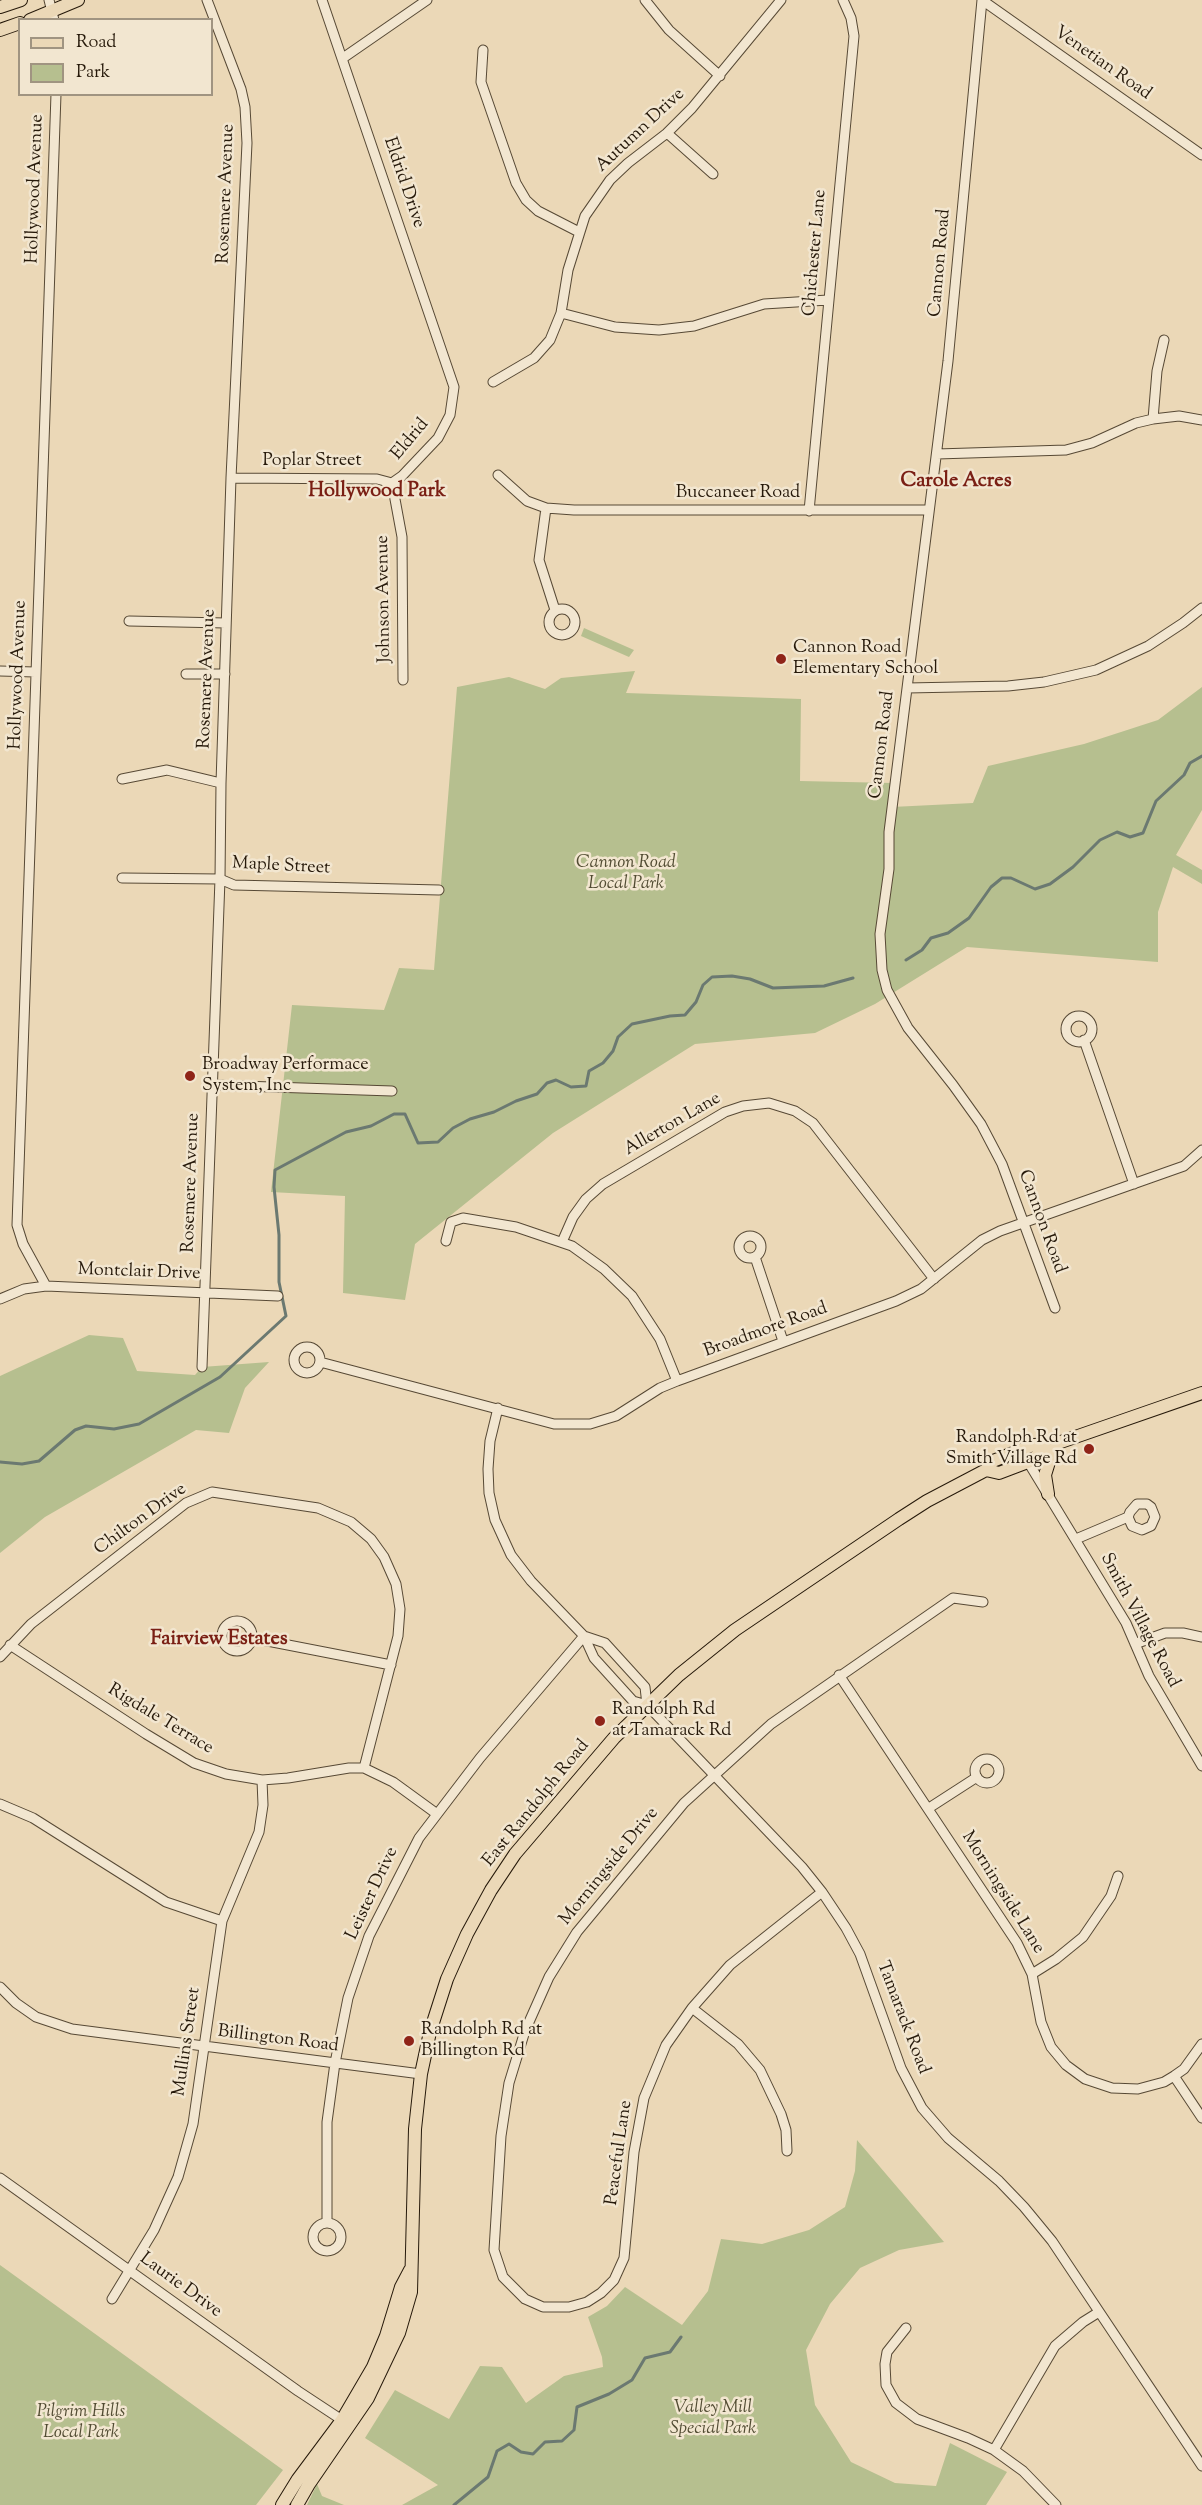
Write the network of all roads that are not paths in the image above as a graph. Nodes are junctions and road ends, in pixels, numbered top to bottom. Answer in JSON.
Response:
{"nodes":[{"id":1,"x":21,"y":0,"type":"edge"},
{"id":2,"x":78,"y":0,"type":"edge"},
{"id":3,"x":207,"y":0,"type":"edge"},
{"id":4,"x":322,"y":0,"type":"edge"},
{"id":5,"x":427,"y":0,"type":"edge"},
{"id":6,"x":645,"y":0,"type":"edge"},
{"id":7,"x":781,"y":0,"type":"edge"},
{"id":8,"x":843,"y":0,"type":"edge"},
{"id":9,"x":982,"y":0,"type":"edge"},
{"id":10,"x":0,"y":7,"type":"edge"},
{"id":11,"x":52,"y":10,"type":"edge"},
{"id":12,"x":34,"y":18,"type":"edge"},
{"id":13,"x":18,"y":24,"type":"edge"},
{"id":14,"x":0,"y":30,"type":"edge"},
{"id":15,"x":483,"y":50,"type":"dead end"},
{"id":16,"x":343,"y":58,"type":"junction"},
{"id":17,"x":720,"y":76,"type":"junction"},
{"id":18,"x":56,"y":96,"type":"edge"},
{"id":19,"x":667,"y":133,"type":"junction"},
{"id":20,"x":1202,"y":155,"type":"edge"},
{"id":21,"x":713,"y":174,"type":"dead end"},
{"id":22,"x":579,"y":232,"type":"junction"},
{"id":23,"x":828,"y":300,"type":"junction"},
{"id":24,"x":561,"y":313,"type":"junction"},
{"id":25,"x":1164,"y":340,"type":"dead end"},
{"id":26,"x":453,"y":377,"type":"joint"},
{"id":27,"x":493,"y":382,"type":"dead end"},
{"id":28,"x":1153,"y":419,"type":"junction"},
{"id":29,"x":1202,"y":420,"type":"edge"},
{"id":30,"x":937,"y":454,"type":"junction"},
{"id":31,"x":498,"y":475,"type":"dead end"},
{"id":32,"x":231,"y":478,"type":"junction"},
{"id":33,"x":392,"y":483,"type":"junction"},
{"id":34,"x":546,"y":508,"type":"junction"},
{"id":35,"x":929,"y":510,"type":"junction"},
{"id":36,"x":809,"y":511,"type":"junction"},
{"id":37,"x":1202,"y":608,"type":"edge"},
{"id":38,"x":555,"y":610,"type":"dead end"},
{"id":39,"x":129,"y":621,"type":"dead end"},
{"id":40,"x":226,"y":623,"type":"junction"},
{"id":41,"x":0,"y":671,"type":"edge"},
{"id":42,"x":35,"y":672,"type":"junction"},
{"id":43,"x":186,"y":674,"type":"dead end"},
{"id":44,"x":225,"y":674,"type":"junction"},
{"id":45,"x":403,"y":680,"type":"dead end"},
{"id":46,"x":907,"y":688,"type":"junction"},
{"id":47,"x":122,"y":779,"type":"dead end"},
{"id":48,"x":221,"y":783,"type":"junction"},
{"id":49,"x":122,"y":878,"type":"dead end"},
{"id":50,"x":220,"y":879,"type":"junction"},
{"id":51,"x":439,"y":890,"type":"dead end"},
{"id":52,"x":1084,"y":1040,"type":"dead end"},
{"id":53,"x":212,"y":1085,"type":"junction"},
{"id":54,"x":392,"y":1091,"type":"dead end"},
{"id":55,"x":1202,"y":1150,"type":"edge"},
{"id":56,"x":1134,"y":1184,"type":"junction"},
{"id":57,"x":1025,"y":1223,"type":"junction"},
{"id":58,"x":446,"y":1241,"type":"dead end"},
{"id":59,"x":562,"y":1242,"type":"junction"},
{"id":60,"x":755,"y":1257,"type":"dead end"},
{"id":61,"x":934,"y":1279,"type":"junction"},
{"id":62,"x":46,"y":1286,"type":"junction"},
{"id":63,"x":204,"y":1292,"type":"junction"},
{"id":64,"x":278,"y":1296,"type":"dead end"},
{"id":65,"x":0,"y":1299,"type":"edge"},
{"id":66,"x":1055,"y":1308,"type":"dead end"},
{"id":67,"x":783,"y":1341,"type":"junction"},
{"id":68,"x":320,"y":1362,"type":"dead end"},
{"id":69,"x":202,"y":1367,"type":"dead end"},
{"id":70,"x":677,"y":1382,"type":"junction"},
{"id":71,"x":1202,"y":1393,"type":"edge"},
{"id":72,"x":498,"y":1408,"type":"junction"},
{"id":73,"x":1055,"y":1444,"type":"junction"},
{"id":74,"x":1028,"y":1462,"type":"junction"},
{"id":75,"x":986,"y":1470,"type":"junction"},
{"id":76,"x":1048,"y":1494,"type":"junction"},
{"id":77,"x":1128,"y":1517,"type":"dead end"},
{"id":78,"x":1076,"y":1539,"type":"junction"},
{"id":79,"x":983,"y":1602,"type":"dead end"},
{"id":80,"x":584,"y":1636,"type":"junction"},
{"id":81,"x":1202,"y":1637,"type":"edge"},
{"id":82,"x":252,"y":1638,"type":"dead end"},
{"id":83,"x":1135,"y":1644,"type":"junction"},
{"id":84,"x":10,"y":1645,"type":"junction"},
{"id":85,"x":0,"y":1657,"type":"edge"},
{"id":86,"x":391,"y":1665,"type":"junction"},
{"id":87,"x":839,"y":1675,"type":"junction"},
{"id":88,"x":647,"y":1705,"type":"junction"},
{"id":89,"x":1202,"y":1766,"type":"edge"},
{"id":90,"x":364,"y":1768,"type":"junction"},
{"id":91,"x":713,"y":1775,"type":"junction"},
{"id":92,"x":977,"y":1777,"type":"dead end"},
{"id":93,"x":262,"y":1780,"type":"junction"},
{"id":94,"x":0,"y":1804,"type":"edge"},
{"id":95,"x":929,"y":1808,"type":"junction"},
{"id":96,"x":437,"y":1814,"type":"junction"},
{"id":97,"x":1118,"y":1876,"type":"dead end"},
{"id":98,"x":822,"y":1892,"type":"junction"},
{"id":99,"x":222,"y":1921,"type":"junction"},
{"id":100,"x":1032,"y":1974,"type":"junction"},
{"id":101,"x":0,"y":1987,"type":"edge"},
{"id":102,"x":692,"y":2008,"type":"junction"},
{"id":103,"x":1202,"y":2044,"type":"edge"},
{"id":104,"x":203,"y":2047,"type":"junction"},
{"id":105,"x":335,"y":2063,"type":"junction"},
{"id":106,"x":422,"y":2074,"type":"junction"},
{"id":107,"x":1174,"y":2076,"type":"junction"},
{"id":108,"x":1202,"y":2118,"type":"edge"},
{"id":109,"x":787,"y":2151,"type":"dead end"},
{"id":110,"x":0,"y":2178,"type":"edge"},
{"id":111,"x":327,"y":2223,"type":"dead end"},
{"id":112,"x":128,"y":2269,"type":"junction"},
{"id":113,"x":411,"y":2269,"type":"junction"},
{"id":114,"x":112,"y":2299,"type":"dead end"},
{"id":115,"x":525,"y":2300,"type":"joint"},
{"id":116,"x":1099,"y":2312,"type":"junction"},
{"id":117,"x":906,"y":2328,"type":"dead end"},
{"id":118,"x":342,"y":2420,"type":"junction"},
{"id":119,"x":994,"y":2450,"type":"junction"},
{"id":120,"x":1202,"y":2466,"type":"edge"},
{"id":121,"x":282,"y":2505,"type":"edge"},
{"id":122,"x":297,"y":2505,"type":"edge"},
{"id":123,"x":1056,"y":2505,"type":"edge"}],
"edges":[{"from":1,"to":10,"type":"main road"},
{"from":2,"to":11,"type":"main road"},
{"from":3,"to":32,"type":"street","name":"Rosemere Avenue"},
{"from":4,"to":16,"type":"street","name":"Eldrid Drive"},
{"from":5,"to":16,"type":"street"},
{"from":6,"to":17,"type":"street"},
{"from":7,"to":17,"type":"street","name":"Autumn Drive"},
{"from":8,"to":23,"type":"street","name":"Chichester Lane"},
{"from":9,"to":20,"type":"street","name":"Venetian Road"},
{"from":9,"to":30,"type":"street","name":"Cannon Road"},
{"from":11,"to":12,"type":"main road"},
{"from":13,"to":14,"type":"main road"},
{"from":15,"to":22,"type":"street"},
{"from":16,"to":26,"type":"street","name":"Eldrid Drive"},
{"from":17,"to":19,"type":"street","name":"Autumn Drive"},
{"from":18,"to":42,"type":"street","name":"Hollywood Avenue"},
{"from":19,"to":21,"type":"street"},
{"from":19,"to":22,"type":"street","name":"Autumn Drive"},
{"from":22,"to":24,"type":"street","name":"Autumn Drive"},
{"from":23,"to":24,"type":"street"},
{"from":23,"to":36,"type":"street","name":"Chichester Lane"},
{"from":24,"to":27,"type":"street","name":"Autumn Drive"},
{"from":25,"to":28,"type":"street"},
{"from":26,"to":33,"type":"street","name":"Eldrid"},
{"from":28,"to":29,"type":"street"},
{"from":28,"to":30,"type":"street"},
{"from":30,"to":35,"type":"street","name":"Cannon Road"},
{"from":31,"to":34,"type":"street"},
{"from":32,"to":33,"type":"street","name":"Poplar Street"},
{"from":32,"to":40,"type":"street","name":"Rosemere Avenue"},
{"from":33,"to":45,"type":"street","name":"Johnson Avenue"},
{"from":34,"to":36,"type":"street","name":"Buccaneer Road"},
{"from":34,"to":38,"type":"street"},
{"from":35,"to":36,"type":"street","name":"Buccaneer Road"},
{"from":35,"to":46,"type":"street","name":"Cannon Road"},
{"from":37,"to":46,"type":"street"},
{"from":39,"to":40,"type":"street"},
{"from":40,"to":44,"type":"street","name":"Rosemere Avenue"},
{"from":41,"to":42,"type":"street"},
{"from":42,"to":62,"type":"street","name":"Hollywood Avenue"},
{"from":43,"to":44,"type":"street"},
{"from":44,"to":48,"type":"street","name":"Rosemere Avenue"},
{"from":46,"to":57,"type":"street","name":"Cannon Road"},
{"from":47,"to":48,"type":"street"},
{"from":48,"to":50,"type":"street","name":"Rosemere Avenue"},
{"from":49,"to":50,"type":"street","name":"Maple Street"},
{"from":50,"to":51,"type":"street","name":"Maple Street"},
{"from":50,"to":53,"type":"street","name":"Rosemere Avenue"},
{"from":52,"to":56,"type":"street"},
{"from":53,"to":54,"type":"street"},
{"from":53,"to":63,"type":"street","name":"Rosemere Avenue"},
{"from":55,"to":56,"type":"street","name":"Broadmore Road"},
{"from":56,"to":57,"type":"street","name":"Broadmore Road"},
{"from":57,"to":61,"type":"street","name":"Broadmore Road"},
{"from":57,"to":66,"type":"street","name":"Cannon Road"},
{"from":58,"to":59,"type":"street"},
{"from":59,"to":61,"type":"street","name":"Allerton Lane"},
{"from":59,"to":70,"type":"street"},
{"from":60,"to":67,"type":"street"},
{"from":61,"to":67,"type":"street","name":"Broadmore Road"},
{"from":62,"to":63,"type":"street","name":"Montclair Drive"},
{"from":62,"to":65,"type":"street","name":"Montclair Drive"},
{"from":63,"to":64,"type":"street","name":"Montclair Drive"},
{"from":63,"to":69,"type":"street","name":"Rosemere Avenue"},
{"from":67,"to":70,"type":"street","name":"Broadmore Road"},
{"from":68,"to":72,"type":"street","name":"Broadmore Road"},
{"from":70,"to":72,"type":"street","name":"Broadmore Road"},
{"from":71,"to":73,"type":"main road","name":"East Randolph Road"},
{"from":72,"to":80,"type":"street","name":"Tamarack Road"},
{"from":73,"to":74,"type":"main road","name":"East Randolph Road"},
{"from":73,"to":75,"type":"main road","name":"East Randolph Road"},
{"from":73,"to":76,"type":"main road"},
{"from":74,"to":75,"type":"main road","name":"East Randolph Road"},
{"from":74,"to":76,"type":"street","name":"Smith Village Road"},
{"from":75,"to":88,"type":"main road","name":"East Randolph Road"},
{"from":76,"to":78,"type":"street","name":"Smith Village Road"},
{"from":77,"to":78,"type":"street"},
{"from":78,"to":83,"type":"street","name":"Smith Village Road"},
{"from":79,"to":87,"type":"street","name":"Morningside Drive"},
{"from":80,"to":88,"type":"street","name":"Tamarack Road"},
{"from":80,"to":88,"type":"street","name":"Tamarack Road"},
{"from":80,"to":96,"type":"street","name":"Leister Drive"},
{"from":81,"to":83,"type":"street"},
{"from":82,"to":86,"type":"street"},
{"from":83,"to":89,"type":"street","name":"Smith Village Road"},
{"from":84,"to":85,"type":"street","name":"Chilton Drive"},
{"from":84,"to":86,"type":"street","name":"Chilton Drive"},
{"from":84,"to":93,"type":"street","name":"Rigdale Terrace"},
{"from":86,"to":90,"type":"street","name":"Chilton Drive"},
{"from":87,"to":91,"type":"street","name":"Morningside Drive"},
{"from":87,"to":95,"type":"street","name":"Morningside Lane"},
{"from":88,"to":91,"type":"street","name":"Tamarack Road"},
{"from":88,"to":106,"type":"main road","name":"East Randolph Road"},
{"from":90,"to":93,"type":"street","name":"Rigdale Terrace"},
{"from":90,"to":96,"type":"street"},
{"from":91,"to":98,"type":"street","name":"Tamarack Road"},
{"from":91,"to":115,"type":"street","name":"Morningside Drive"},
{"from":92,"to":95,"type":"street"},
{"from":93,"to":99,"type":"street","name":"Mullins Street"},
{"from":94,"to":99,"type":"street"},
{"from":95,"to":100,"type":"street","name":"Morningside Lane"},
{"from":96,"to":105,"type":"street","name":"Leister Drive"},
{"from":97,"to":100,"type":"street"},
{"from":98,"to":102,"type":"street","name":"Peaceful Lane"},
{"from":98,"to":116,"type":"street","name":"Tamarack Road"},
{"from":99,"to":104,"type":"street","name":"Mullins Street"},
{"from":100,"to":107,"type":"street","name":"Morningside Lane"},
{"from":101,"to":104,"type":"street","name":"Billington Road"},
{"from":102,"to":109,"type":"street"},
{"from":102,"to":115,"type":"street","name":"Peaceful Lane"},
{"from":103,"to":107,"type":"street","name":"Morningside Lane"},
{"from":104,"to":105,"type":"street","name":"Billington Road"},
{"from":104,"to":112,"type":"street","name":"Mullins Street"},
{"from":105,"to":106,"type":"street","name":"Billington Road"},
{"from":105,"to":111,"type":"street","name":"Leister Drive"},
{"from":106,"to":113,"type":"main road","name":"East Randolph Road"},
{"from":107,"to":108,"type":"street"},
{"from":110,"to":112,"type":"street","name":"Laurie Drive"},
{"from":112,"to":114,"type":"street","name":"Mullins Street"},
{"from":112,"to":118,"type":"street","name":"Laurie Drive"},
{"from":113,"to":118,"type":"main road","name":"East Randolph Road"},
{"from":113,"to":122,"type":"main road","name":"East Randolph Road"},
{"from":116,"to":119,"type":"street"},
{"from":116,"to":120,"type":"street","name":"Tamarack Road"},
{"from":117,"to":119,"type":"street"},
{"from":118,"to":121,"type":"main road","name":"East Randolph Road"},
{"from":119,"to":123,"type":"street"}]}
